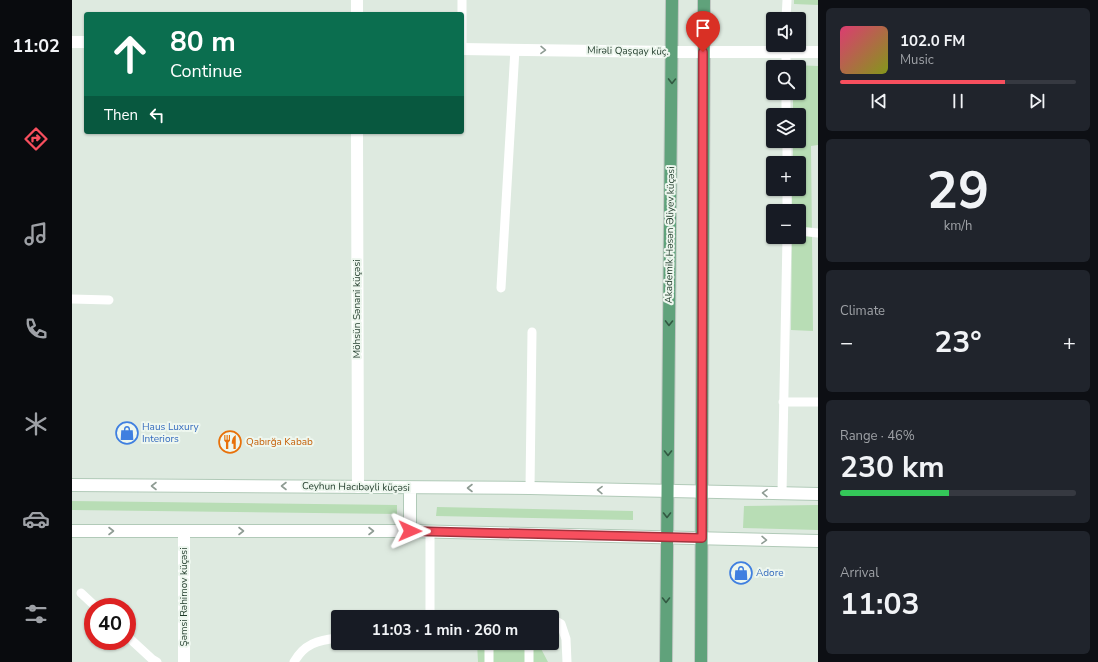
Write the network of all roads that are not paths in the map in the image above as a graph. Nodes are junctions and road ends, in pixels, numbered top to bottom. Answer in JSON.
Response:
{"nodes":[{"id":1,"x":357,"y":0,"type":"edge"},
{"id":2,"x":462,"y":0,"type":"edge"},
{"id":3,"x":672,"y":0,"type":"edge"},
{"id":4,"x":704,"y":0,"type":"edge"},
{"id":5,"x":787,"y":0,"type":"edge"},
{"id":6,"x":357,"y":12,"type":"edge"},
{"id":7,"x":462,"y":12,"type":"edge"},
{"id":8,"x":786,"y":12,"type":"edge"},
{"id":9,"x":72,"y":42,"type":"edge"},
{"id":10,"x":84,"y":42,"type":"edge"},
{"id":11,"x":464,"y":49,"type":"edge"},
{"id":12,"x":515,"y":49,"type":"junction"},
{"id":13,"x":766,"y":49,"type":"edge"},
{"id":14,"x":806,"y":50,"type":"edge"},
{"id":15,"x":672,"y":52,"type":"junction"},
{"id":16,"x":703,"y":52,"type":"junction"},
{"id":17,"x":818,"y":52,"type":"edge"},
{"id":18,"x":357,"y":134,"type":"edge"},
{"id":19,"x":806,"y":232,"type":"edge"},
{"id":20,"x":818,"y":233,"type":"edge"},
{"id":21,"x":787,"y":244,"type":"edge"},
{"id":22,"x":501,"y":288,"type":"dead end"},
{"id":23,"x":72,"y":299,"type":"edge"},
{"id":24,"x":109,"y":300,"type":"dead end"},
{"id":25,"x":532,"y":332,"type":"dead end"},
{"id":26,"x":783,"y":402,"type":"junction"},
{"id":27,"x":818,"y":402,"type":"edge"},
{"id":28,"x":72,"y":485,"type":"edge"},
{"id":29,"x":358,"y":487,"type":"junction"},
{"id":30,"x":410,"y":488,"type":"junction"},
{"id":31,"x":530,"y":488,"type":"junction"},
{"id":32,"x":667,"y":492,"type":"junction"},
{"id":33,"x":702,"y":493,"type":"junction"},
{"id":34,"x":782,"y":493,"type":"junction"},
{"id":35,"x":818,"y":494,"type":"edge"},
{"id":36,"x":184,"y":531,"type":"junction"},
{"id":37,"x":410,"y":531,"type":"junction"},
{"id":38,"x":430,"y":531,"type":"junction"},
{"id":39,"x":72,"y":532,"type":"edge"},
{"id":40,"x":667,"y":538,"type":"junction"},
{"id":41,"x":702,"y":538,"type":"junction"},
{"id":42,"x":818,"y":541,"type":"edge"},
{"id":43,"x":81,"y":593,"type":"dead end"},
{"id":44,"x":86,"y":598,"type":"edge"},
{"id":45,"x":430,"y":610,"type":"edge"},
{"id":46,"x":559,"y":623,"type":"edge"},
{"id":47,"x":331,"y":639,"type":"edge"},
{"id":48,"x":136,"y":644,"type":"edge"},
{"id":49,"x":489,"y":650,"type":"edge"},
{"id":50,"x":529,"y":650,"type":"edge"},
{"id":51,"x":157,"y":662,"type":"edge"},
{"id":52,"x":184,"y":662,"type":"edge"},
{"id":53,"x":294,"y":662,"type":"edge"},
{"id":54,"x":489,"y":662,"type":"edge"},
{"id":55,"x":529,"y":662,"type":"edge"},
{"id":56,"x":567,"y":662,"type":"edge"},
{"id":57,"x":666,"y":662,"type":"edge"},
{"id":58,"x":701,"y":662,"type":"edge"}],
"edges":[{"from":1,"to":6,"type":"street"},
{"from":2,"to":7,"type":"lane"},
{"from":3,"to":15,"type":"main road","name":"Akademik Həsən Əliyev küçəsi"},
{"from":4,"to":16,"type":"main road"},
{"from":5,"to":8,"type":"lane"},
{"from":9,"to":10,"type":"street"},
{"from":11,"to":12,"type":"street","name":"Mirəli Qaşqay küç."},
{"from":12,"to":15,"type":"street","name":"Mirəli Qaşqay küç.","one_way":true},
{"from":12,"to":22,"type":"lane"},
{"from":13,"to":16,"type":"street","name":"Mirəli Qaşqay küç."},
{"from":14,"to":17,"type":"street","name":"Mirəli Qaşqay küç."},
{"from":15,"to":16,"type":"street","name":"Mirəli Qaşqay küç."},
{"from":15,"to":32,"type":"main road","name":"Akademik Həsən Əliyev küçəsi","one_way":true},
{"from":16,"to":33,"type":"main road"},
{"from":18,"to":29,"type":"street","name":"Möhsün Sənani küçəsi"},
{"from":19,"to":20,"type":"lane"},
{"from":21,"to":26,"type":"lane"},
{"from":23,"to":24,"type":"lane"},
{"from":25,"to":31,"type":"lane"},
{"from":26,"to":27,"type":"lane"},
{"from":26,"to":34,"type":"lane"},
{"from":29,"to":28,"type":"street","name":"Ceyhun Hacıbəyli küçəsi","one_way":true},
{"from":29,"to":30,"type":"street","name":"Ceyhun Hacıbəyli küçəsi"},
{"from":31,"to":30,"type":"street","name":"Ceyhun Hacıbəyli küçəsi","one_way":true},
{"from":30,"to":37,"type":"street"},
{"from":32,"to":31,"type":"street","name":"Ceyhun Hacıbəyli küçəsi","one_way":true},
{"from":32,"to":33,"type":"street","name":"Ceyhun Hacıbəyli küçəsi"},
{"from":32,"to":40,"type":"main road","name":"Akademik Həsən Əliyev küçəsi","one_way":true},
{"from":34,"to":33,"type":"street","name":"Ceyhun Hacıbəyli küçəsi","one_way":true},
{"from":33,"to":41,"type":"main road"},
{"from":34,"to":35,"type":"street"},
{"from":36,"to":37,"type":"street","one_way":true},
{"from":39,"to":36,"type":"street","one_way":true},
{"from":36,"to":52,"type":"street","name":"Şəmsi Rəhimov küçəsi"},
{"from":37,"to":38,"type":"street"},
{"from":38,"to":40,"type":"street"},
{"from":38,"to":45,"type":"lane"},
{"from":40,"to":41,"type":"street"},
{"from":40,"to":57,"type":"main road","name":"Akademik Həsən Əliyev küçəsi","one_way":true},
{"from":41,"to":42,"type":"street","one_way":true},
{"from":41,"to":58,"type":"main road"},
{"from":43,"to":44,"type":"lane"},
{"from":46,"to":56,"type":"lane"},
{"from":47,"to":53,"type":"lane"},
{"from":48,"to":51,"type":"lane"},
{"from":49,"to":54,"type":"lane"},
{"from":50,"to":55,"type":"lane"}]}
